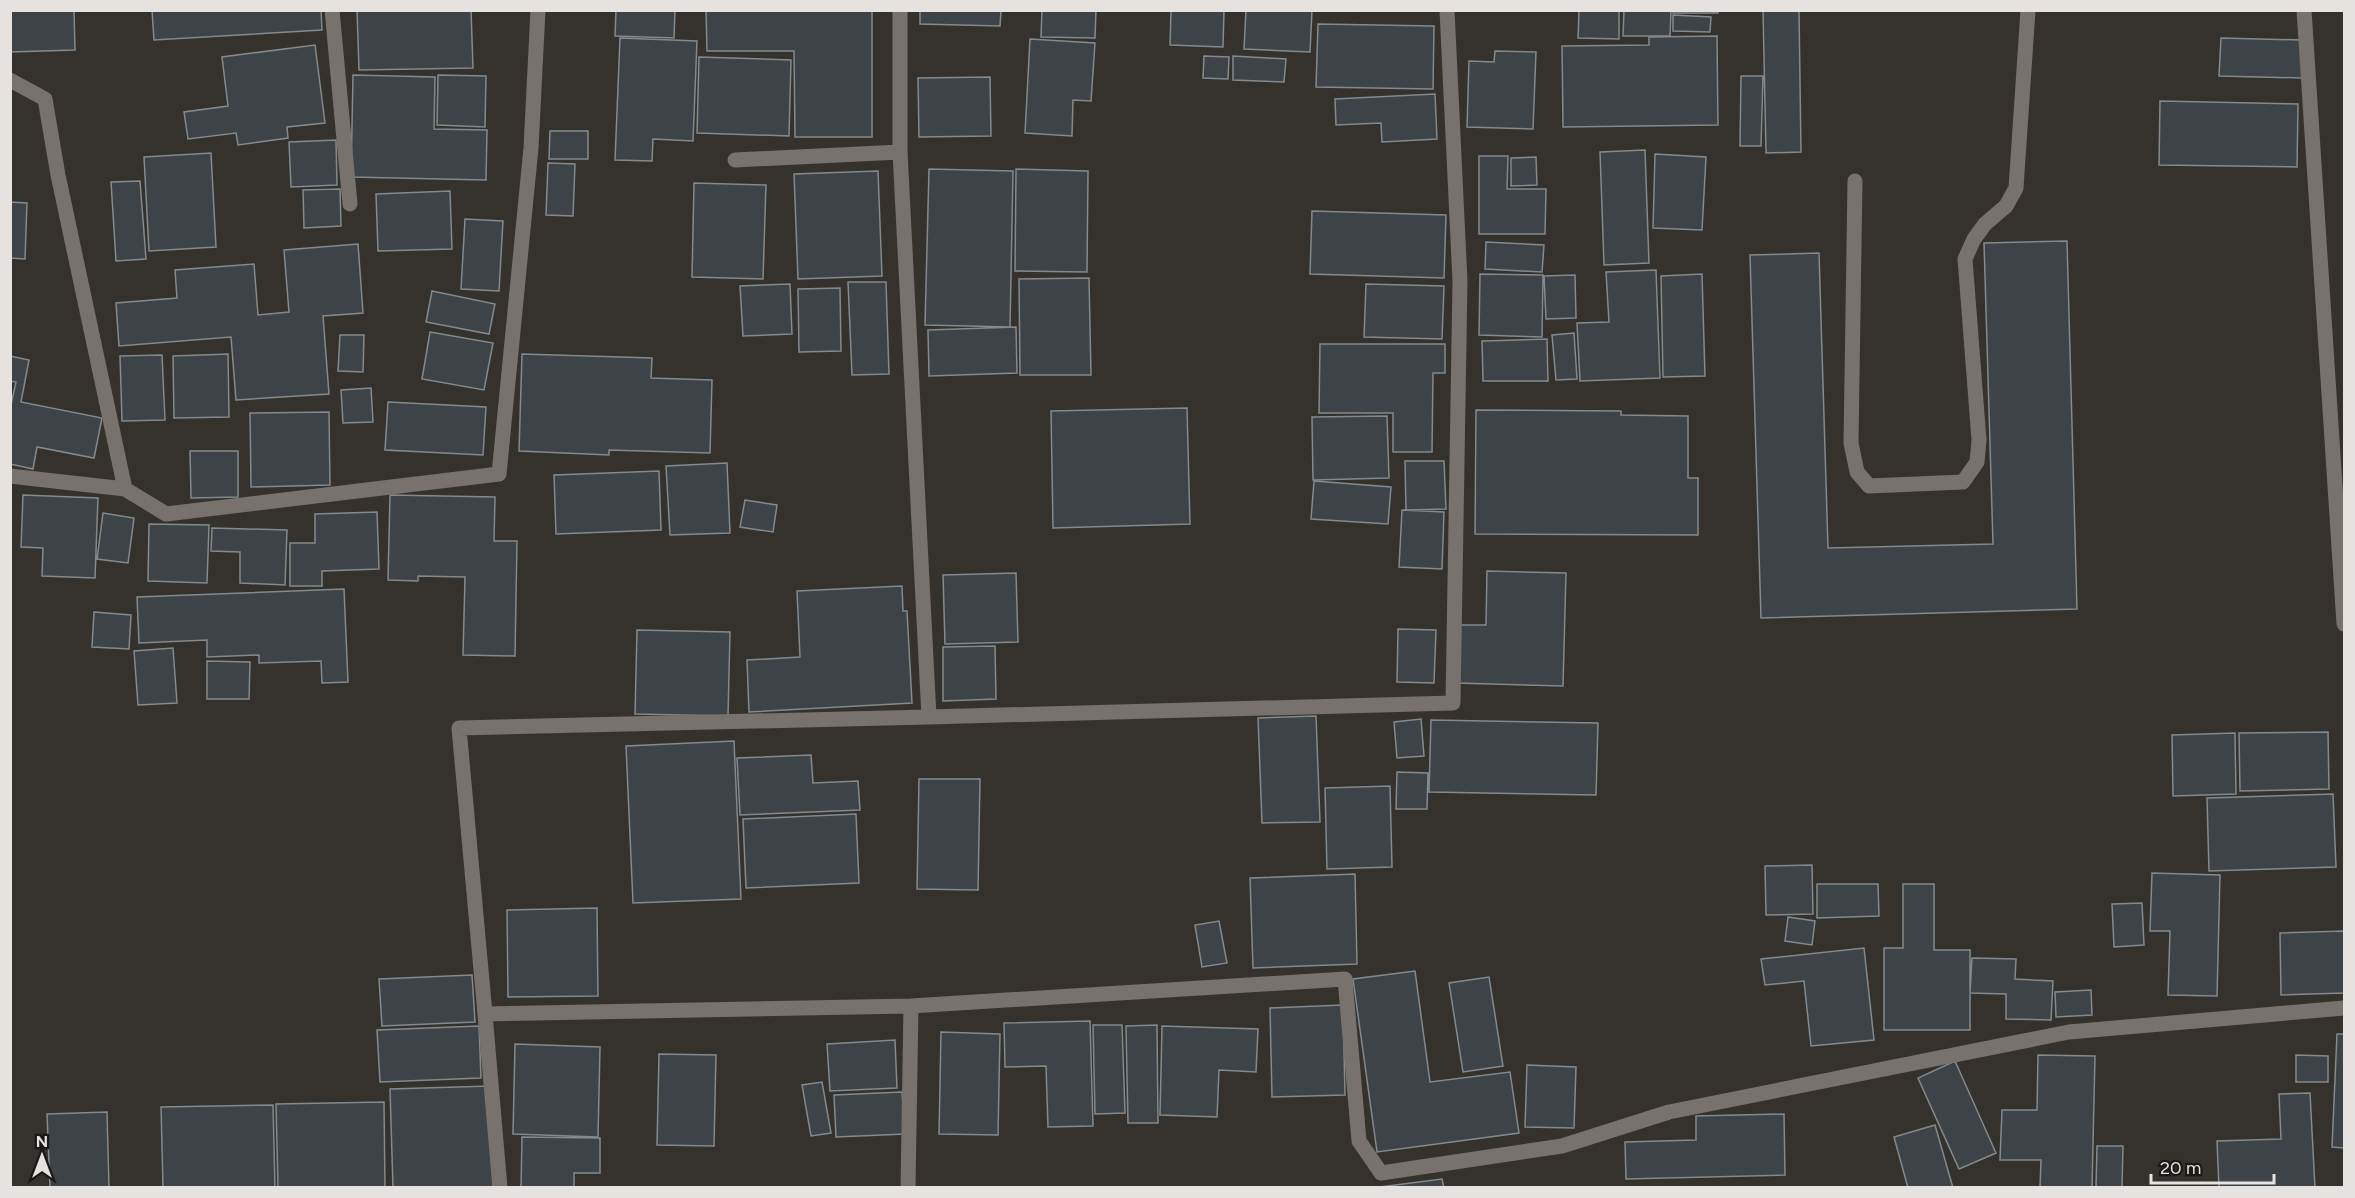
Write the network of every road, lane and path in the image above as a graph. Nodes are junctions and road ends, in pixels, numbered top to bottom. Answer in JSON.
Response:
{"nodes":[{"id":1,"x":332,"y":10,"type":"edge"},
{"id":2,"x":538,"y":10,"type":"edge"},
{"id":3,"x":900,"y":10,"type":"edge"},
{"id":4,"x":1447,"y":10,"type":"edge"},
{"id":5,"x":2028,"y":10,"type":"edge"},
{"id":6,"x":2304,"y":10,"type":"edge"},
{"id":7,"x":10,"y":80,"type":"edge"},
{"id":8,"x":900,"y":152,"type":"junction"},
{"id":9,"x":735,"y":160,"type":"dead end"},
{"id":10,"x":1855,"y":182,"type":"dead end"},
{"id":11,"x":350,"y":204,"type":"dead end"},
{"id":12,"x":10,"y":476,"type":"edge"},
{"id":13,"x":125,"y":489,"type":"junction"},
{"id":14,"x":2344,"y":624,"type":"edge"},
{"id":15,"x":929,"y":717,"type":"junction"},
{"id":16,"x":911,"y":1006,"type":"junction"},
{"id":17,"x":2344,"y":1008,"type":"edge"},
{"id":18,"x":485,"y":1014,"type":"junction"},
{"id":19,"x":500,"y":1188,"type":"edge"},
{"id":20,"x":908,"y":1188,"type":"edge"}],
"edges":[{"from":1,"to":11,"type":"street"},
{"from":2,"to":13,"type":"street"},
{"from":3,"to":8,"type":"street"},
{"from":4,"to":15,"type":"street"},
{"from":5,"to":10,"type":"street"},
{"from":6,"to":14,"type":"street"},
{"from":7,"to":13,"type":"street"},
{"from":8,"to":9,"type":"street"},
{"from":8,"to":15,"type":"street"},
{"from":12,"to":13,"type":"street"},
{"from":15,"to":18,"type":"street"},
{"from":16,"to":17,"type":"street"},
{"from":16,"to":18,"type":"street"},
{"from":16,"to":20,"type":"street"},
{"from":18,"to":19,"type":"street"}]}
